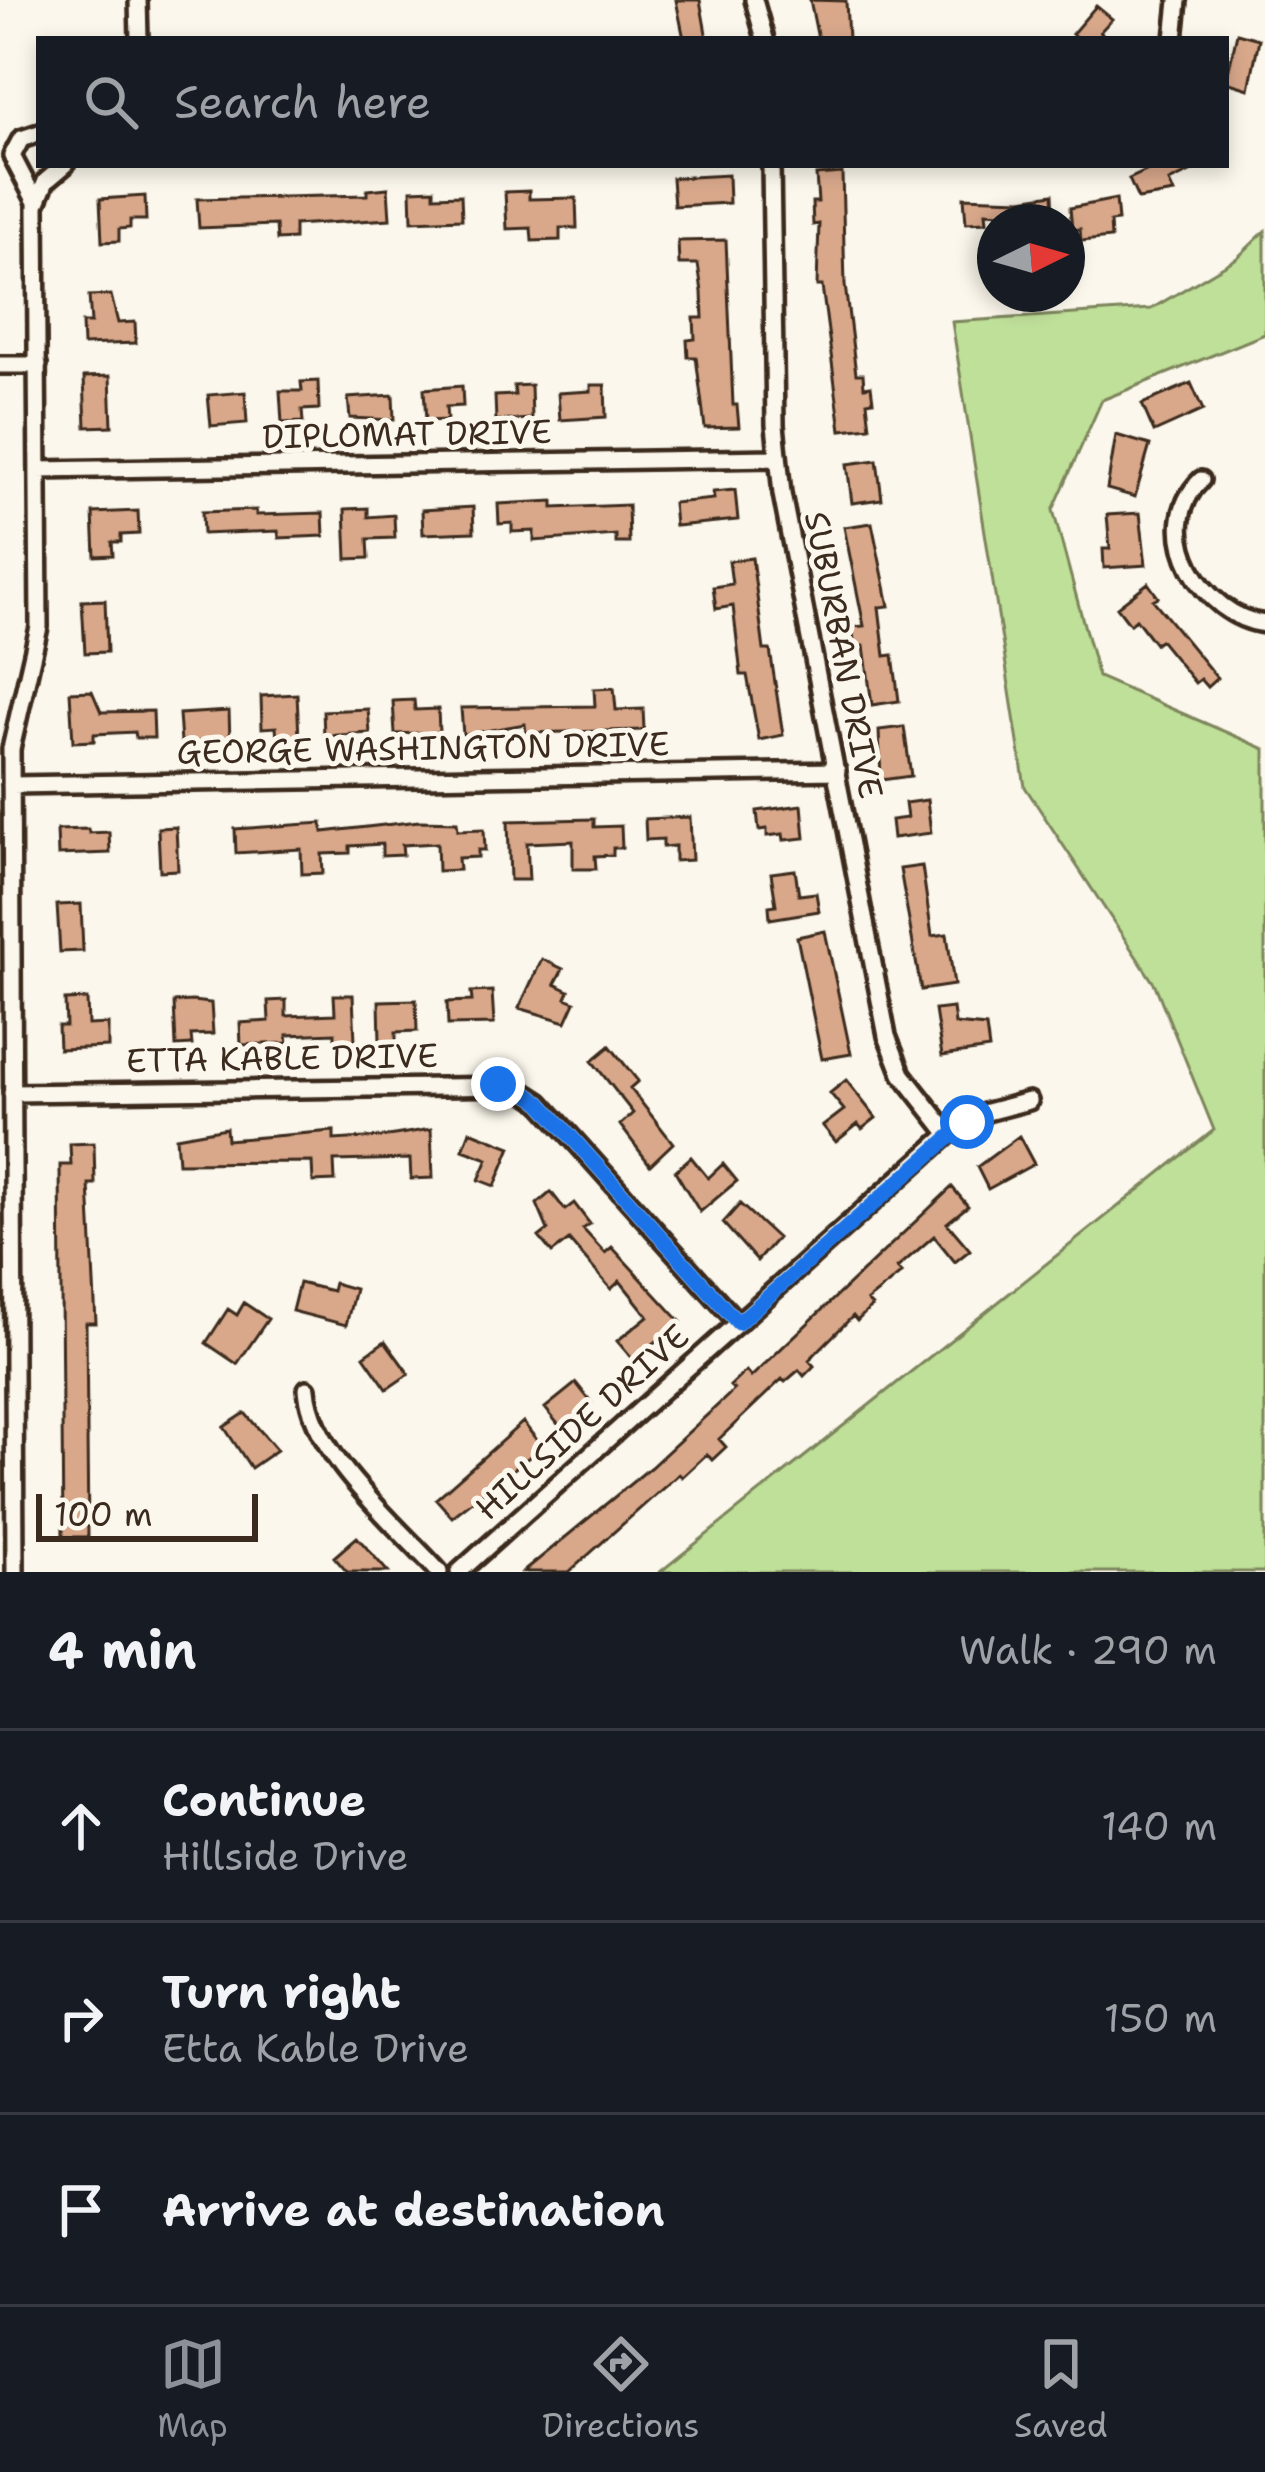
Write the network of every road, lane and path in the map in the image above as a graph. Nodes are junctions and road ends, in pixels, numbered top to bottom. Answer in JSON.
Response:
{"nodes":[{"id":1,"x":138,"y":0,"type":"edge"},
{"id":2,"x":754,"y":0,"type":"edge"},
{"id":3,"x":1178,"y":1,"type":"edge"},
{"id":4,"x":139,"y":36,"type":"edge"},
{"id":5,"x":764,"y":36,"type":"edge"},
{"id":6,"x":1174,"y":36,"type":"edge"},
{"id":7,"x":36,"y":135,"type":"edge"},
{"id":8,"x":61,"y":168,"type":"edge"},
{"id":9,"x":771,"y":168,"type":"edge"},
{"id":10,"x":36,"y":205,"type":"junction"},
{"id":11,"x":0,"y":365,"type":"edge"},
{"id":12,"x":38,"y":365,"type":"junction"},
{"id":13,"x":776,"y":458,"type":"junction"},
{"id":14,"x":38,"y":470,"type":"junction"},
{"id":15,"x":1201,"y":481,"type":"dead end"},
{"id":16,"x":1265,"y":624,"type":"edge"},
{"id":17,"x":837,"y":771,"type":"junction"},
{"id":18,"x":11,"y":785,"type":"junction"},
{"id":19,"x":12,"y":1093,"type":"junction"},
{"id":20,"x":1029,"y":1101,"type":"dead end"},
{"id":21,"x":949,"y":1135,"type":"junction"},
{"id":22,"x":738,"y":1323,"type":"junction"},
{"id":23,"x":307,"y":1389,"type":"dead end"},
{"id":24,"x":7,"y":1396,"type":"edge"},
{"id":25,"x":16,"y":1572,"type":"edge"},
{"id":26,"x":439,"y":1572,"type":"edge"},
{"id":27,"x":459,"y":1572,"type":"edge"}],
"edges":[{"from":1,"to":4,"type":"street"},
{"from":2,"to":5,"type":"street"},
{"from":3,"to":6,"type":"street"},
{"from":7,"to":10,"type":"street"},
{"from":8,"to":10,"type":"street"},
{"from":9,"to":13,"type":"street","name":"SUBURBAN DRIVE"},
{"from":10,"to":12,"type":"street"},
{"from":11,"to":12,"type":"street"},
{"from":12,"to":14,"type":"street"},
{"from":13,"to":14,"type":"street","name":"DIPLOMAT DRIVE"},
{"from":13,"to":17,"type":"street","name":"SUBURBAN DRIVE"},
{"from":14,"to":18,"type":"street"},
{"from":15,"to":16,"type":"street"},
{"from":17,"to":18,"type":"street","name":"GEORGE WASHINGTON DRIVE"},
{"from":17,"to":21,"type":"street","name":"SUBURBAN DRIVE"},
{"from":18,"to":19,"type":"street"},
{"from":19,"to":22,"type":"street","name":"ETTA KABLE DRIVE"},
{"from":19,"to":24,"type":"street"},
{"from":20,"to":21,"type":"street","name":"HILLSIDE DRIVE"},
{"from":21,"to":22,"type":"street","name":"HILLSIDE DRIVE"},
{"from":22,"to":27,"type":"street","name":"HILLSIDE DRIVE"},
{"from":23,"to":26,"type":"street"},
{"from":24,"to":25,"type":"street"}]}
